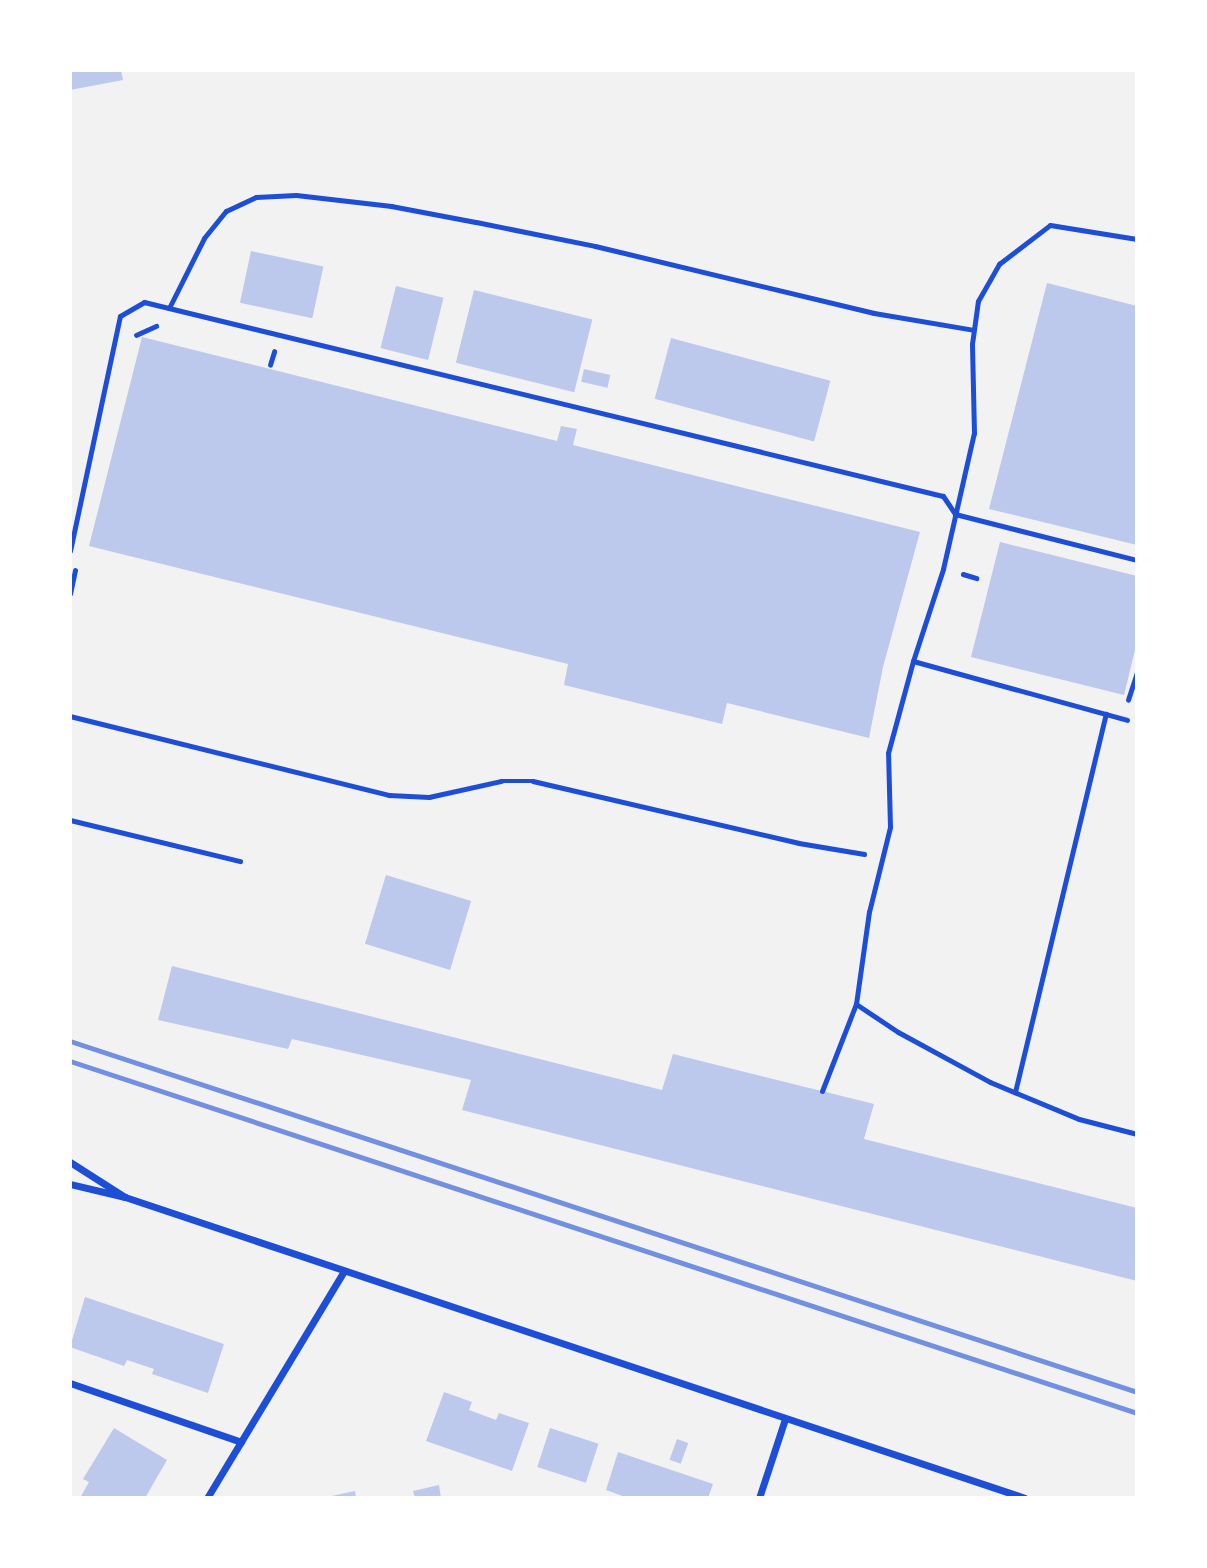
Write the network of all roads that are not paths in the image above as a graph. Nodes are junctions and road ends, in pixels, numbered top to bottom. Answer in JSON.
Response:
{"nodes":[{"id":1,"x":1137,"y":239,"type":"edge"},
{"id":2,"x":169,"y":309,"type":"junction"},
{"id":3,"x":974,"y":330,"type":"junction"},
{"id":4,"x":955,"y":514,"type":"junction"},
{"id":5,"x":70,"y":551,"type":"edge"},
{"id":6,"x":1137,"y":561,"type":"edge"},
{"id":7,"x":913,"y":662,"type":"junction"},
{"id":8,"x":1106,"y":714,"type":"junction"},
{"id":9,"x":1128,"y":720,"type":"dead end"},
{"id":10,"x":70,"y":820,"type":"edge"},
{"id":11,"x":240,"y":861,"type":"dead end"},
{"id":12,"x":856,"y":1004,"type":"junction"},
{"id":13,"x":822,"y":1091,"type":"dead end"},
{"id":14,"x":1015,"y":1092,"type":"junction"},
{"id":15,"x":1137,"y":1134,"type":"edge"},
{"id":16,"x":70,"y":1162,"type":"edge"},
{"id":17,"x":70,"y":1184,"type":"edge"},
{"id":18,"x":125,"y":1197,"type":"junction"},
{"id":19,"x":344,"y":1271,"type":"junction"},
{"id":20,"x":70,"y":1383,"type":"edge"},
{"id":21,"x":785,"y":1419,"type":"junction"},
{"id":22,"x":241,"y":1442,"type":"junction"},
{"id":23,"x":207,"y":1498,"type":"edge"},
{"id":24,"x":759,"y":1498,"type":"edge"},
{"id":25,"x":1025,"y":1498,"type":"edge"}],
"edges":[{"from":1,"to":3,"type":"lane"},
{"from":2,"to":3,"type":"lane"},
{"from":2,"to":4,"type":"lane"},
{"from":2,"to":5,"type":"lane"},
{"from":3,"to":4,"type":"lane"},
{"from":4,"to":6,"type":"lane"},
{"from":4,"to":7,"type":"lane"},
{"from":7,"to":8,"type":"lane"},
{"from":7,"to":12,"type":"lane"},
{"from":8,"to":9,"type":"lane"},
{"from":8,"to":14,"type":"lane"},
{"from":10,"to":11,"type":"lane"},
{"from":12,"to":13,"type":"lane"},
{"from":12,"to":14,"type":"lane"},
{"from":14,"to":15,"type":"lane"},
{"from":16,"to":18,"type":"street"},
{"from":17,"to":18,"type":"street"},
{"from":18,"to":19,"type":"street"},
{"from":19,"to":21,"type":"street"},
{"from":19,"to":22,"type":"street"},
{"from":20,"to":22,"type":"street"},
{"from":21,"to":24,"type":"street"},
{"from":21,"to":25,"type":"street"},
{"from":22,"to":23,"type":"street"}]}
